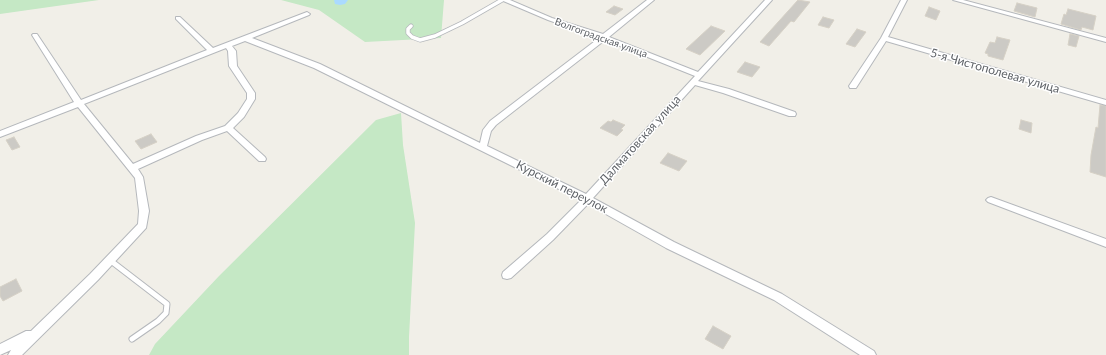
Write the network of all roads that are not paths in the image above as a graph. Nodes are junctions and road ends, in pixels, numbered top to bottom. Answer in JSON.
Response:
{"nodes":[{"id":1,"x":503,"y":0,"type":"edge"},
{"id":2,"x":651,"y":0,"type":"edge"},
{"id":3,"x":769,"y":0,"type":"edge"},
{"id":4,"x":904,"y":0,"type":"edge"},
{"id":5,"x":956,"y":0,"type":"edge"},
{"id":6,"x":307,"y":14,"type":"dead end"},
{"id":7,"x":178,"y":18,"type":"dead end"},
{"id":8,"x":411,"y":26,"type":"dead end"},
{"id":9,"x":35,"y":35,"type":"dead end"},
{"id":10,"x":604,"y":37,"type":"junction"},
{"id":11,"x":245,"y":38,"type":"junction"},
{"id":12,"x":884,"y":38,"type":"junction"},
{"id":13,"x":1106,"y":40,"type":"edge"},
{"id":14,"x":227,"y":44,"type":"junction"},
{"id":15,"x":212,"y":51,"type":"junction"},
{"id":16,"x":696,"y":78,"type":"junction"},
{"id":17,"x":853,"y":86,"type":"dead end"},
{"id":18,"x":79,"y":103,"type":"junction"},
{"id":19,"x":1106,"y":103,"type":"edge"},
{"id":20,"x":792,"y":114,"type":"dead end"},
{"id":21,"x":228,"y":128,"type":"junction"},
{"id":22,"x":0,"y":134,"type":"edge"},
{"id":23,"x":483,"y":147,"type":"junction"},
{"id":24,"x":262,"y":159,"type":"dead end"},
{"id":25,"x":136,"y":173,"type":"junction"},
{"id":26,"x":587,"y":199,"type":"junction"},
{"id":27,"x":991,"y":200,"type":"dead end"},
{"id":28,"x":1106,"y":243,"type":"edge"},
{"id":29,"x":111,"y":261,"type":"junction"},
{"id":30,"x":507,"y":275,"type":"dead end"},
{"id":31,"x":40,"y":330,"type":"junction"},
{"id":32,"x":132,"y":339,"type":"dead end"},
{"id":33,"x":0,"y":350,"type":"edge"},
{"id":34,"x":14,"y":355,"type":"edge"},
{"id":35,"x":870,"y":355,"type":"edge"}],
"edges":[{"from":1,"to":8,"type":"lane"},
{"from":1,"to":10,"type":"street","name":"Волгоградская улица"},
{"from":2,"to":10,"type":"street"},
{"from":3,"to":16,"type":"street","name":"Далматовская улица"},
{"from":4,"to":12,"type":"street"},
{"from":5,"to":13,"type":"street"},
{"from":6,"to":11,"type":"street"},
{"from":7,"to":15,"type":"street"},
{"from":9,"to":18,"type":"street"},
{"from":10,"to":16,"type":"street","name":"Волгоградская улица"},
{"from":10,"to":23,"type":"street"},
{"from":11,"to":14,"type":"street"},
{"from":11,"to":23,"type":"street","name":"Курский переулок"},
{"from":12,"to":17,"type":"street"},
{"from":12,"to":19,"type":"street","name":"5-я Чистополевая улица"},
{"from":14,"to":15,"type":"street"},
{"from":14,"to":21,"type":"street"},
{"from":15,"to":18,"type":"street"},
{"from":16,"to":20,"type":"street","name":"Волгоградская улица"},
{"from":16,"to":26,"type":"street","name":"Далматовская улица"},
{"from":18,"to":22,"type":"street"},
{"from":18,"to":25,"type":"street"},
{"from":21,"to":24,"type":"street"},
{"from":21,"to":25,"type":"street"},
{"from":23,"to":26,"type":"street","name":"Курский переулок"},
{"from":25,"to":29,"type":"street"},
{"from":26,"to":30,"type":"street","name":"Далматовская улица"},
{"from":26,"to":35,"type":"street","name":"Курский переулок"},
{"from":27,"to":28,"type":"street"},
{"from":29,"to":31,"type":"street"},
{"from":29,"to":32,"type":"lane"},
{"from":31,"to":33,"type":"street"},
{"from":31,"to":34,"type":"street"}]}
